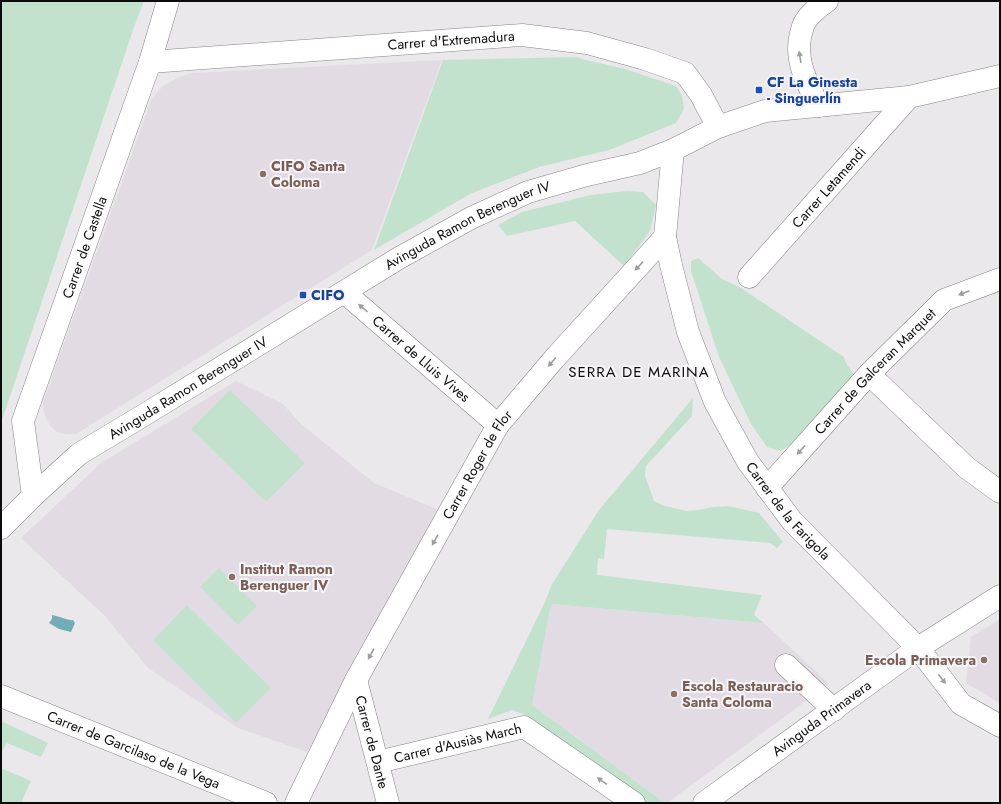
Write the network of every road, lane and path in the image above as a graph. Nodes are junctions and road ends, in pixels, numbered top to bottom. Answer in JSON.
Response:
{"nodes":[{"id":1,"x":168,"y":1,"type":"edge"},
{"id":2,"x":816,"y":4,"type":"edge"},
{"id":3,"x":150,"y":62,"type":"junction"},
{"id":4,"x":1000,"y":76,"type":"edge"},
{"id":5,"x":909,"y":97,"type":"junction"},
{"id":6,"x":819,"y":106,"type":"junction"},
{"id":7,"x":718,"y":127,"type":"junction"},
{"id":8,"x":673,"y":150,"type":"junction"},
{"id":9,"x":666,"y":237,"type":"junction"},
{"id":10,"x":749,"y":277,"type":"dead end"},
{"id":11,"x":1000,"y":279,"type":"edge"},
{"id":12,"x":344,"y":292,"type":"junction"},
{"id":13,"x":869,"y":374,"type":"junction"},
{"id":14,"x":498,"y":425,"type":"junction"},
{"id":15,"x":767,"y":488,"type":"junction"},
{"id":16,"x":1000,"y":492,"type":"edge"},
{"id":17,"x":33,"y":496,"type":"junction"},
{"id":18,"x":1,"y":528,"type":"edge"},
{"id":19,"x":1000,"y":596,"type":"edge"},
{"id":20,"x":918,"y":648,"type":"junction"},
{"id":21,"x":786,"y":665,"type":"dead end"},
{"id":22,"x":356,"y":680,"type":"junction"},
{"id":23,"x":1,"y":696,"type":"edge"},
{"id":24,"x":834,"y":710,"type":"junction"},
{"id":25,"x":1000,"y":726,"type":"edge"},
{"id":26,"x":378,"y":762,"type":"junction"},
{"id":27,"x":266,"y":803,"type":"edge"},
{"id":28,"x":296,"y":803,"type":"edge"},
{"id":29,"x":388,"y":803,"type":"edge"},
{"id":30,"x":634,"y":803,"type":"edge"},
{"id":31,"x":704,"y":803,"type":"edge"}],
"edges":[{"from":1,"to":3,"type":"street","name":"Carrer de Castella"},
{"from":6,"to":2,"type":"street","one_way":true},
{"from":3,"to":7,"type":"street","name":"Carrer d'Extremadura"},
{"from":3,"to":17,"type":"street","name":"Carrer de Castella"},
{"from":4,"to":5,"type":"street","name":"Avinguda Ramon Berenguer IV"},
{"from":5,"to":6,"type":"street","name":"Avinguda Ramon Berenguer IV"},
{"from":5,"to":10,"type":"street","name":"Carrer Letamendi"},
{"from":6,"to":7,"type":"street","name":"Avinguda Ramon Berenguer IV"},
{"from":7,"to":8,"type":"street","name":"Avinguda Ramon Berenguer IV"},
{"from":8,"to":9,"type":"street"},
{"from":8,"to":12,"type":"street","name":"Avinguda Ramon Berenguer IV"},
{"from":9,"to":14,"type":"street","name":"Carrer Roger de Flor","one_way":true},
{"from":9,"to":15,"type":"street","name":"Carrer de la Farigola"},
{"from":11,"to":13,"type":"street","name":"Carrer de Galceran Marquet","one_way":true},
{"from":14,"to":12,"type":"street","name":"Carrer de Lluis Vives","one_way":true},
{"from":12,"to":17,"type":"street","name":"Avinguda Ramon Berenguer IV"},
{"from":13,"to":15,"type":"street","name":"Carrer de Galceran Marquet","one_way":true},
{"from":13,"to":16,"type":"street"},
{"from":14,"to":22,"type":"street","name":"Carrer Roger de Flor","one_way":true},
{"from":15,"to":20,"type":"street","name":"Carrer de la Farigola"},
{"from":17,"to":18,"type":"street","name":"Avinguda Ramon Berenguer IV"},
{"from":19,"to":20,"type":"street","name":"Avinguda Primavera"},
{"from":20,"to":24,"type":"street","name":"Avinguda Primavera"},
{"from":20,"to":25,"type":"street","name":"Carrer de la Farigola","one_way":true},
{"from":21,"to":24,"type":"street"},
{"from":22,"to":26,"type":"street","name":"Carrer de Dante"},
{"from":22,"to":28,"type":"street","name":"Carrer Roger de Flor"},
{"from":23,"to":27,"type":"street","name":"Carrer de Garcilaso de la Vega"},
{"from":24,"to":31,"type":"street","name":"Avinguda Primavera"},
{"from":26,"to":29,"type":"street","name":"Carrer de Dante"},
{"from":30,"to":26,"type":"street","name":"Carrer d'Ausiàs March","one_way":true}]}
